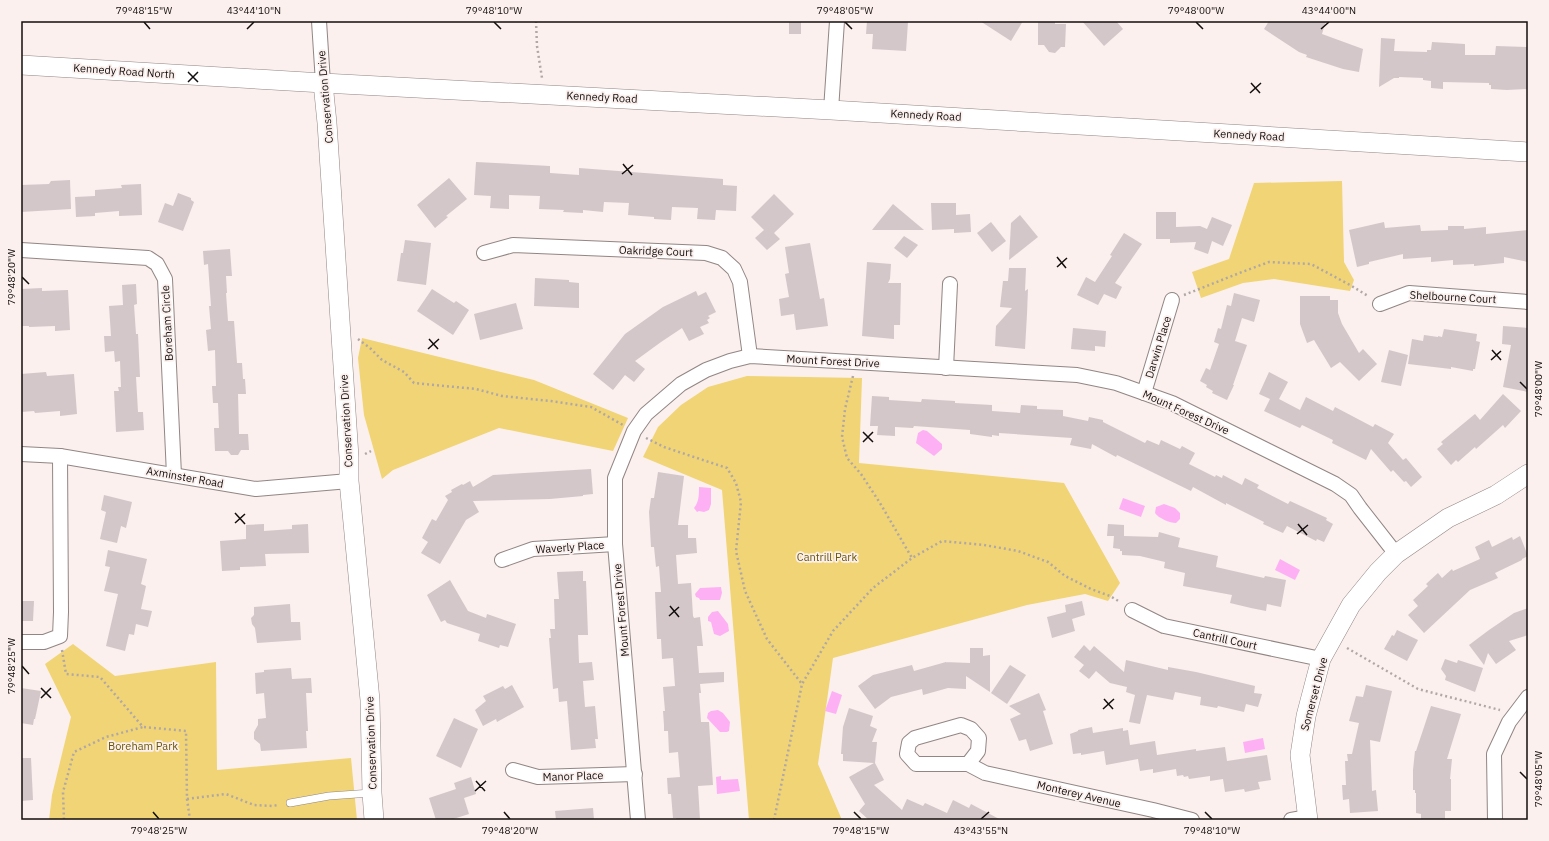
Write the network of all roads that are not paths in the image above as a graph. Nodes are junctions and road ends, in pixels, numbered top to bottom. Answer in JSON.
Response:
{"nodes":[{"id":1,"x":319,"y":21,"type":"edge"},
{"id":2,"x":837,"y":21,"type":"edge"},
{"id":3,"x":21,"y":64,"type":"edge"},
{"id":4,"x":323,"y":83,"type":"junction"},
{"id":5,"x":831,"y":110,"type":"junction"},
{"id":6,"x":1528,"y":152,"type":"edge"},
{"id":7,"x":21,"y":250,"type":"edge"},
{"id":8,"x":484,"y":253,"type":"dead end"},
{"id":9,"x":950,"y":284,"type":"dead end"},
{"id":10,"x":1172,"y":300,"type":"road end"},
{"id":11,"x":1528,"y":302,"type":"edge"},
{"id":12,"x":1380,"y":304,"type":"road end"},
{"id":13,"x":750,"y":356,"type":"junction"},
{"id":14,"x":946,"y":368,"type":"junction"},
{"id":15,"x":1144,"y":393,"type":"junction"},
{"id":16,"x":21,"y":454,"type":"edge"},
{"id":17,"x":60,"y":456,"type":"junction"},
{"id":18,"x":1528,"y":474,"type":"edge"},
{"id":19,"x":174,"y":475,"type":"junction"},
{"id":20,"x":349,"y":481,"type":"junction"},
{"id":21,"x":615,"y":544,"type":"junction"},
{"id":22,"x":1396,"y":554,"type":"junction"},
{"id":23,"x":502,"y":560,"type":"dead end"},
{"id":24,"x":1132,"y":610,"type":"road end"},
{"id":25,"x":21,"y":642,"type":"edge"},
{"id":26,"x":1321,"y":659,"type":"junction"},
{"id":27,"x":1528,"y":697,"type":"edge"},
{"id":28,"x":968,"y":764,"type":"junction"},
{"id":29,"x":513,"y":770,"type":"dead end"},
{"id":30,"x":635,"y":774,"type":"junction"},
{"id":31,"x":372,"y":793,"type":"junction"},
{"id":32,"x":290,"y":803,"type":"road end"},
{"id":33,"x":1152,"y":815,"type":"edge"},
{"id":34,"x":1302,"y":819,"type":"edge"},
{"id":35,"x":374,"y":820,"type":"edge"},
{"id":36,"x":638,"y":820,"type":"edge"},
{"id":37,"x":1192,"y":820,"type":"edge"},
{"id":38,"x":1495,"y":820,"type":"edge"}],
"edges":[{"from":1,"to":4,"type":"street","name":"Conservation Drive"},
{"from":2,"to":5,"type":"street"},
{"from":3,"to":4,"type":"main road","name":"Kennedy Road North"},
{"from":4,"to":5,"type":"main road","name":"Kennedy Road"},
{"from":4,"to":20,"type":"main road","name":"Conservation Drive"},
{"from":5,"to":6,"type":"main road","name":"Kennedy Road"},
{"from":7,"to":19,"type":"street","name":"Boreham Circle"},
{"from":8,"to":13,"type":"street","name":"Oakridge Court"},
{"from":9,"to":14,"type":"street"},
{"from":10,"to":15,"type":"street","name":"Darwin Place"},
{"from":11,"to":12,"type":"street","name":"Shelbourne Court"},
{"from":13,"to":14,"type":"street","name":"Mount Forest Drive"},
{"from":13,"to":21,"type":"street","name":"Mount Forest Drive"},
{"from":14,"to":15,"type":"street","name":"Mount Forest Drive"},
{"from":15,"to":22,"type":"street","name":"Mount Forest Drive"},
{"from":16,"to":17,"type":"street","name":"Axminster Road"},
{"from":17,"to":19,"type":"street","name":"Axminster Road"},
{"from":17,"to":25,"type":"street"},
{"from":18,"to":22,"type":"main road","name":"Somerset Drive"},
{"from":19,"to":20,"type":"street","name":"Axminster Road"},
{"from":20,"to":31,"type":"main road","name":"Conservation Drive"},
{"from":21,"to":23,"type":"street","name":"Waverly Place"},
{"from":21,"to":30,"type":"street","name":"Mount Forest Drive"},
{"from":22,"to":26,"type":"main road","name":"Somerset Drive"},
{"from":24,"to":26,"type":"street","name":"Cantrill Court"},
{"from":26,"to":34,"type":"main road","name":"Somerset Drive"},
{"from":27,"to":38,"type":"street"},
{"from":28,"to":28,"type":"street","name":"Monterey Avenue"},
{"from":28,"to":33,"type":"street","name":"Monterey Avenue"},
{"from":29,"to":30,"type":"street","name":"Manor Place"},
{"from":30,"to":36,"type":"street","name":"Mount Forest Drive"},
{"from":31,"to":32,"type":"lane"},
{"from":31,"to":35,"type":"main road","name":"Conservation Drive"},
{"from":33,"to":37,"type":"street","name":"Monterey Avenue"}]}
